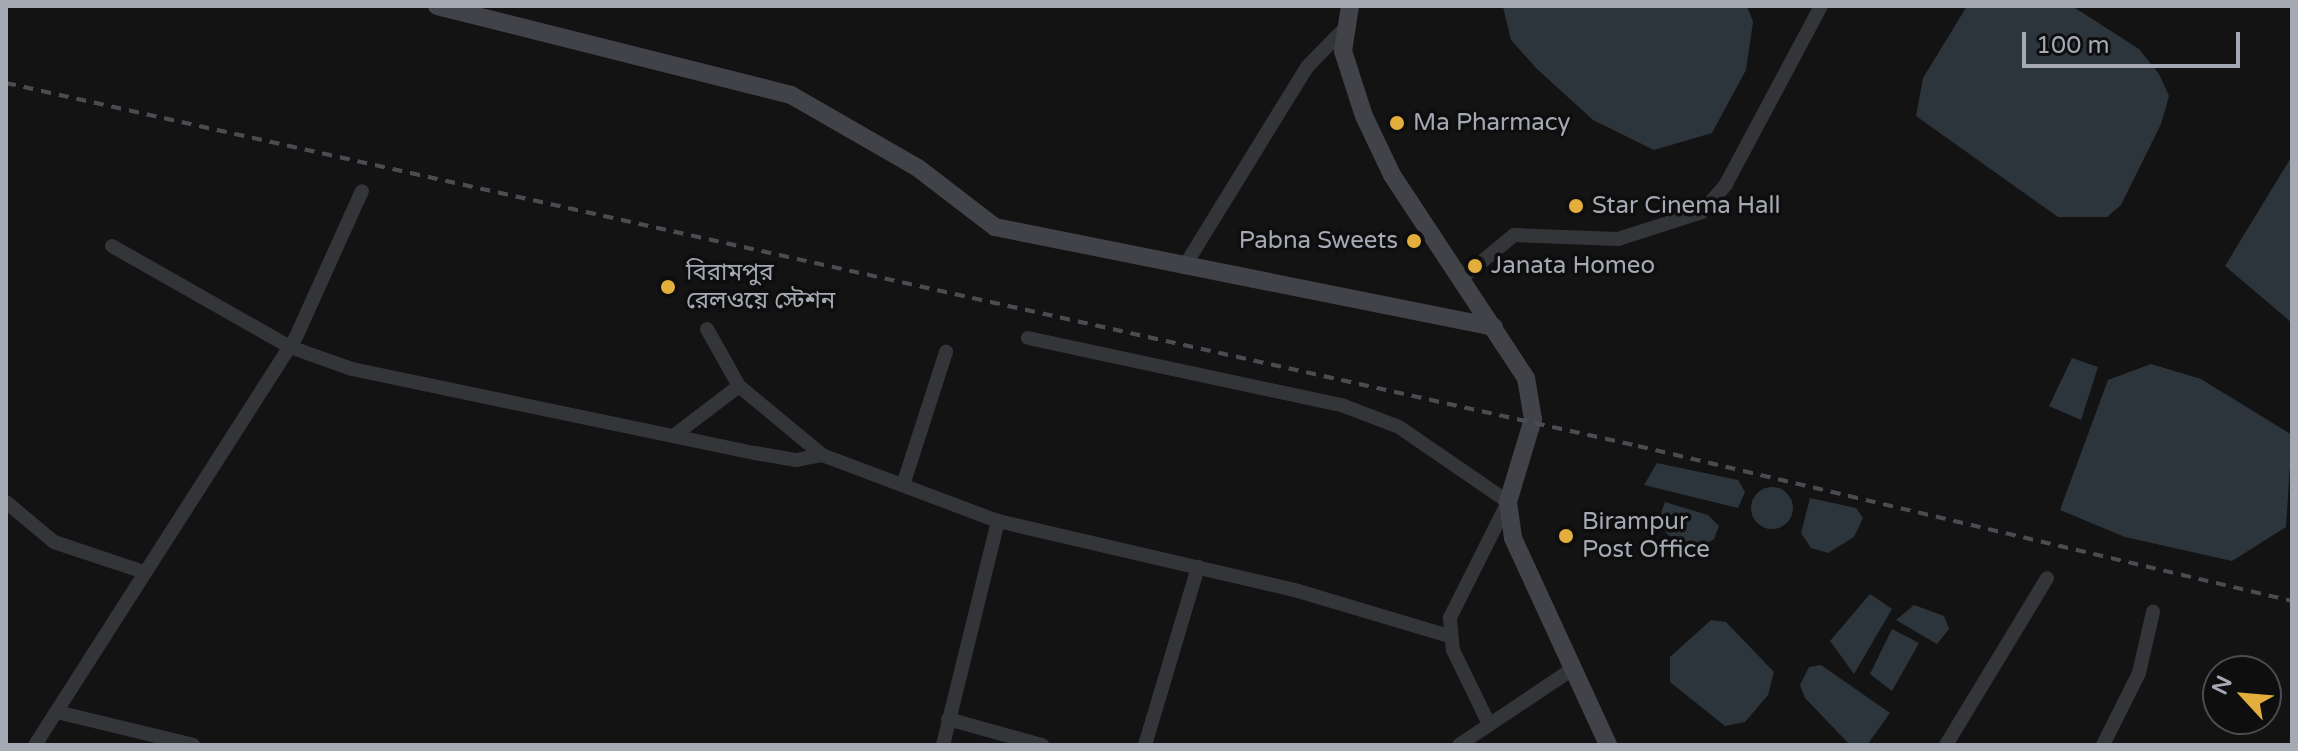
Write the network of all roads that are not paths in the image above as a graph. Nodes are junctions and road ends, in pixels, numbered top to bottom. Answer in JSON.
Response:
{"nodes":[{"id":1,"x":437,"y":6,"type":"edge"},
{"id":2,"x":1350,"y":6,"type":"edge"},
{"id":3,"x":1821,"y":6,"type":"edge"},
{"id":4,"x":1345,"y":28,"type":"junction"},
{"id":5,"x":362,"y":191,"type":"dead end"},
{"id":6,"x":112,"y":246,"type":"dead end"},
{"id":7,"x":1184,"y":267,"type":"junction"},
{"id":8,"x":1462,"y":278,"type":"junction"},
{"id":9,"x":1494,"y":327,"type":"junction"},
{"id":10,"x":707,"y":329,"type":"dead end"},
{"id":11,"x":1028,"y":338,"type":"dead end"},
{"id":12,"x":290,"y":347,"type":"junction"},
{"id":13,"x":946,"y":352,"type":"dead end"},
{"id":14,"x":739,"y":386,"type":"junction"},
{"id":15,"x":676,"y":434,"type":"junction"},
{"id":16,"x":822,"y":455,"type":"junction"},
{"id":17,"x":904,"y":482,"type":"junction"},
{"id":18,"x":6,"y":502,"type":"edge"},
{"id":19,"x":1508,"y":502,"type":"junction"},
{"id":20,"x":998,"y":521,"type":"junction"},
{"id":21,"x":1198,"y":567,"type":"junction"},
{"id":22,"x":141,"y":571,"type":"junction"},
{"id":23,"x":2047,"y":578,"type":"dead end"},
{"id":24,"x":2153,"y":612,"type":"dead end"},
{"id":25,"x":1449,"y":636,"type":"junction"},
{"id":26,"x":1571,"y":670,"type":"junction"},
{"id":27,"x":57,"y":712,"type":"junction"},
{"id":28,"x":948,"y":719,"type":"junction"},
{"id":29,"x":1489,"y":724,"type":"junction"},
{"id":30,"x":35,"y":745,"type":"edge"},
{"id":31,"x":193,"y":745,"type":"edge"},
{"id":32,"x":943,"y":745,"type":"edge"},
{"id":33,"x":1042,"y":745,"type":"edge"},
{"id":34,"x":1145,"y":745,"type":"edge"},
{"id":35,"x":1459,"y":745,"type":"edge"},
{"id":36,"x":1608,"y":745,"type":"edge"},
{"id":37,"x":1946,"y":745,"type":"edge"},
{"id":38,"x":2103,"y":745,"type":"edge"}],
"edges":[{"from":1,"to":7,"type":"street"},
{"from":2,"to":4,"type":"street"},
{"from":3,"to":8,"type":"street"},
{"from":4,"to":7,"type":"street"},
{"from":4,"to":8,"type":"street"},
{"from":5,"to":12,"type":"street"},
{"from":6,"to":12,"type":"street"},
{"from":7,"to":9,"type":"street"},
{"from":8,"to":9,"type":"street"},
{"from":9,"to":19,"type":"street"},
{"from":10,"to":14,"type":"street"},
{"from":11,"to":19,"type":"street"},
{"from":12,"to":15,"type":"street"},
{"from":12,"to":22,"type":"street"},
{"from":13,"to":17,"type":"street"},
{"from":14,"to":15,"type":"street"},
{"from":14,"to":16,"type":"street"},
{"from":15,"to":16,"type":"street"},
{"from":16,"to":17,"type":"street"},
{"from":17,"to":20,"type":"street"},
{"from":18,"to":22,"type":"street"},
{"from":19,"to":25,"type":"street"},
{"from":19,"to":26,"type":"street"},
{"from":20,"to":21,"type":"street"},
{"from":20,"to":28,"type":"street"},
{"from":21,"to":25,"type":"street"},
{"from":21,"to":34,"type":"street"},
{"from":22,"to":27,"type":"street"},
{"from":23,"to":37,"type":"street"},
{"from":24,"to":38,"type":"street"},
{"from":25,"to":29,"type":"street"},
{"from":26,"to":29,"type":"street"},
{"from":26,"to":36,"type":"street"},
{"from":27,"to":30,"type":"street"},
{"from":27,"to":31,"type":"street"},
{"from":28,"to":32,"type":"street"},
{"from":28,"to":33,"type":"street"},
{"from":29,"to":35,"type":"street"}]}
